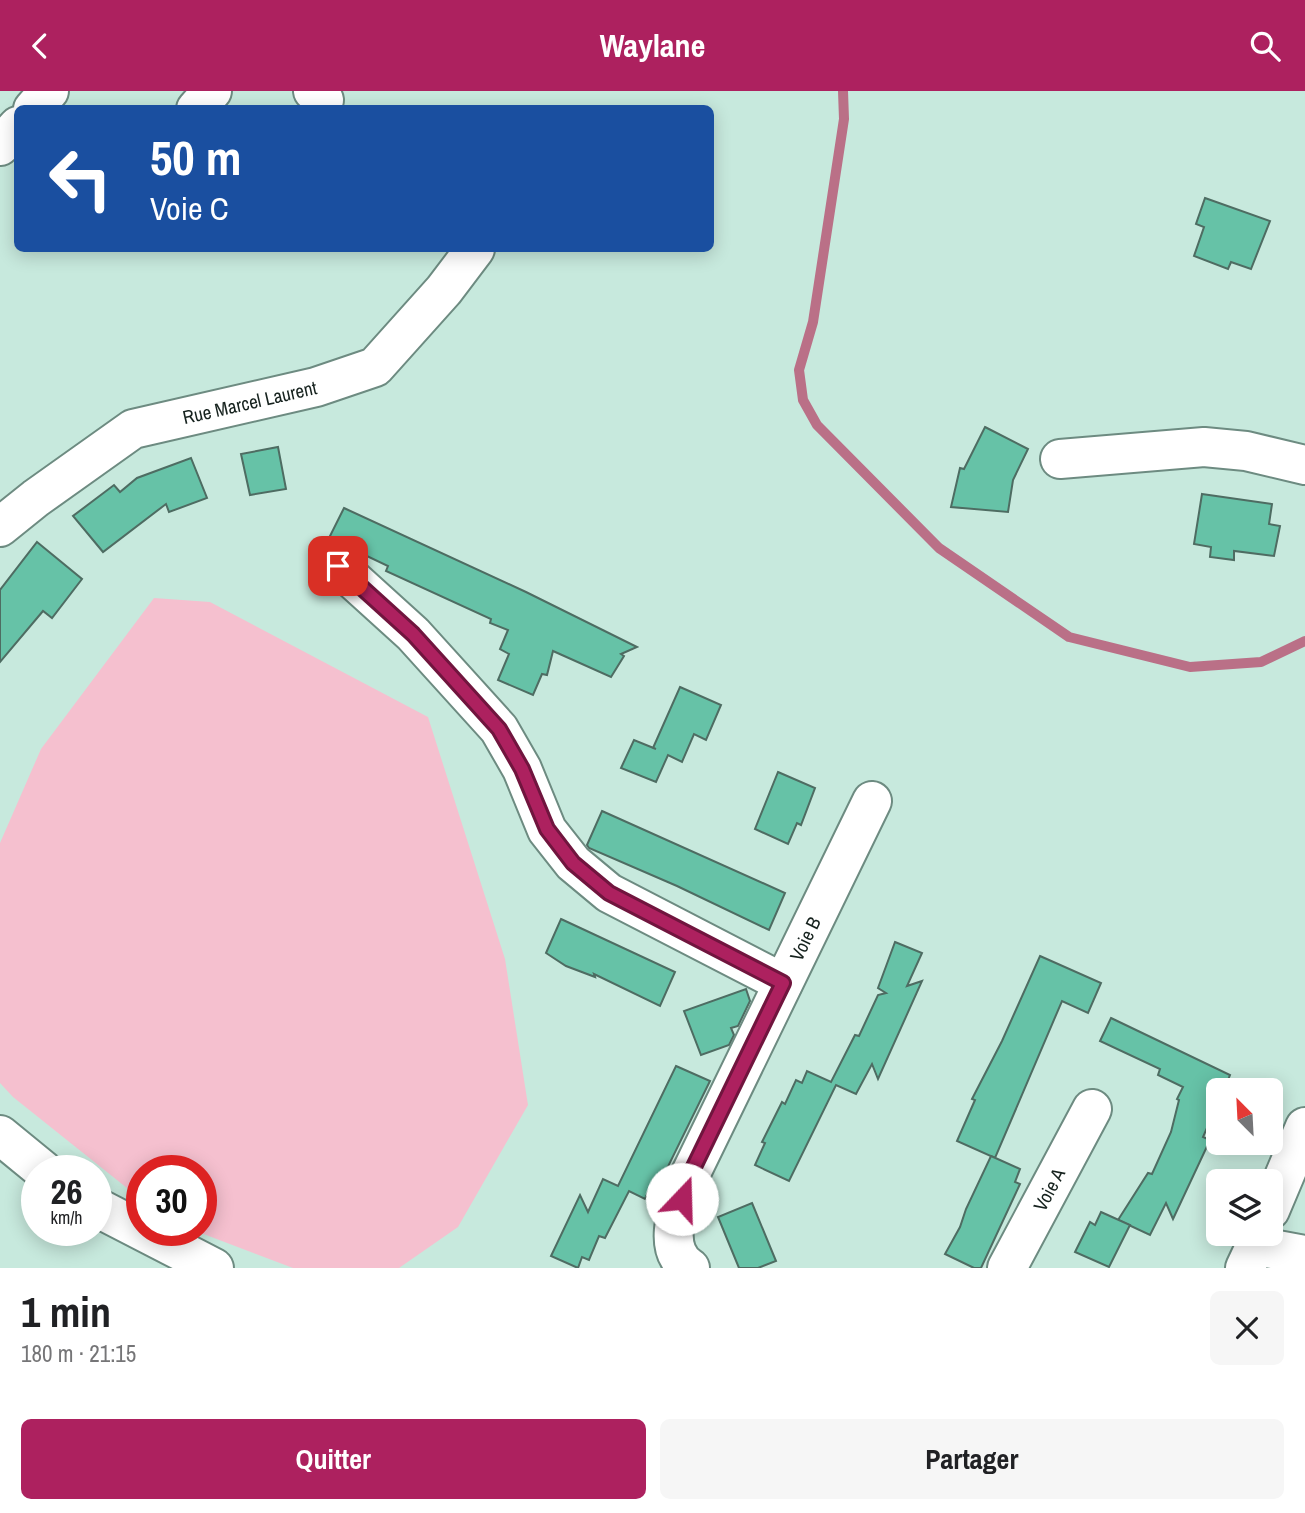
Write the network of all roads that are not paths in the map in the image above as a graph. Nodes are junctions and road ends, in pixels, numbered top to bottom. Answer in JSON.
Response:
{"nodes":[{"id":1,"x":49,"y":91,"type":"edge"},
{"id":2,"x":212,"y":91,"type":"edge"},
{"id":3,"x":37,"y":105,"type":"edge"},
{"id":4,"x":200,"y":105,"type":"edge"},
{"id":5,"x":14,"y":130,"type":"edge"},
{"id":6,"x":0,"y":146,"type":"edge"},
{"id":7,"x":473,"y":252,"type":"edge"},
{"id":8,"x":1059,"y":459,"type":"dead end"},
{"id":9,"x":1305,"y":465,"type":"edge"},
{"id":10,"x":0,"y":527,"type":"edge"},
{"id":11,"x":338,"y":566,"type":"dead end"},
{"id":12,"x":873,"y":801,"type":"dead end"},
{"id":13,"x":783,"y":983,"type":"junction"},
{"id":14,"x":1092,"y":1109,"type":"dead end"},
{"id":15,"x":1305,"y":1127,"type":"edge"},
{"id":16,"x":0,"y":1135,"type":"edge"},
{"id":17,"x":24,"y":1155,"type":"edge"},
{"id":18,"x":1283,"y":1179,"type":"edge"},
{"id":19,"x":112,"y":1215,"type":"edge"},
{"id":20,"x":1254,"y":1249,"type":"edge"},
{"id":21,"x":1305,"y":1255,"type":"edge"},
{"id":22,"x":214,"y":1268,"type":"edge"},
{"id":23,"x":690,"y":1268,"type":"edge"},
{"id":24,"x":1007,"y":1268,"type":"edge"}],
"edges":[{"from":1,"to":3,"type":"street"},
{"from":2,"to":4,"type":"street"},
{"from":5,"to":6,"type":"street"},
{"from":7,"to":10,"type":"street","name":"Rue Marcel Laurent"},
{"from":8,"to":9,"type":"street"},
{"from":11,"to":13,"type":"street"},
{"from":12,"to":13,"type":"street","name":"Voie B"},
{"from":13,"to":23,"type":"street","name":"Voie B"},
{"from":14,"to":24,"type":"street","name":"Voie A"},
{"from":15,"to":18,"type":"street"},
{"from":16,"to":17,"type":"street"},
{"from":19,"to":22,"type":"street"},
{"from":20,"to":21,"type":"street"}]}
